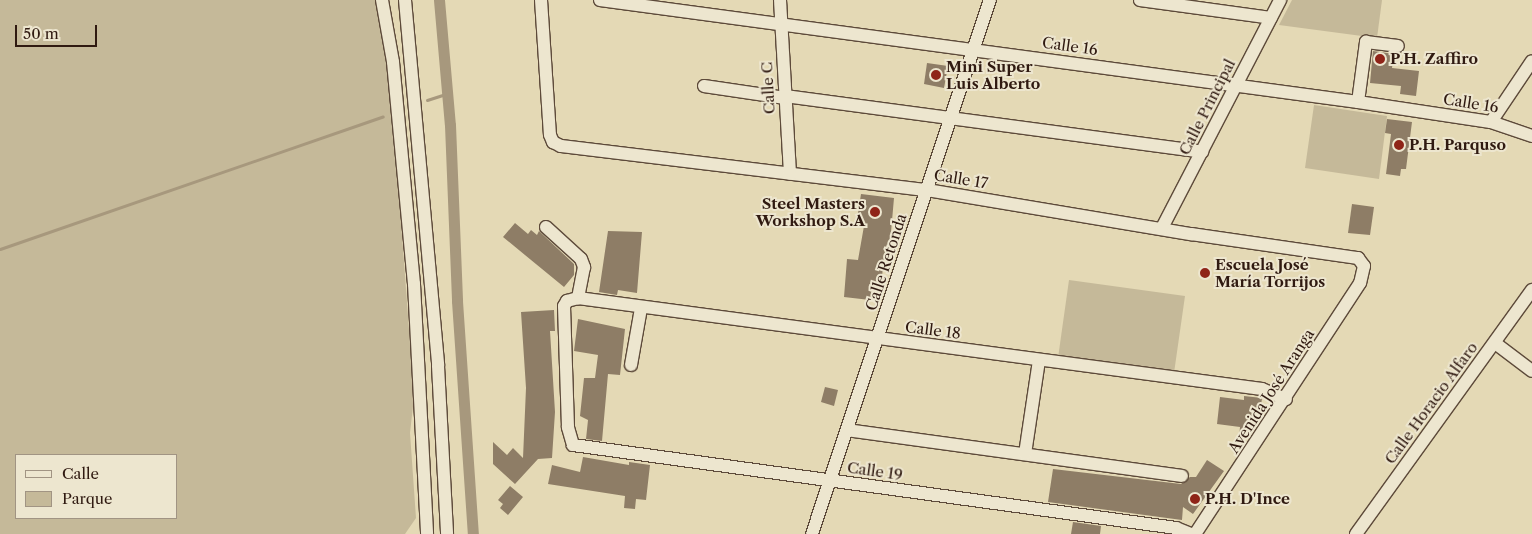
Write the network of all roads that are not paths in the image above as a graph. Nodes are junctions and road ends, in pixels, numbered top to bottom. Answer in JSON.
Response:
{"nodes":[{"id":1,"x":382,"y":0,"type":"edge"},
{"id":2,"x":404,"y":0,"type":"edge"},
{"id":3,"x":541,"y":0,"type":"edge"},
{"id":4,"x":600,"y":0,"type":"edge"},
{"id":5,"x":780,"y":0,"type":"edge"},
{"id":6,"x":990,"y":0,"type":"edge"},
{"id":7,"x":1140,"y":0,"type":"edge"},
{"id":8,"x":1280,"y":0,"type":"edge"},
{"id":9,"x":1271,"y":18,"type":"junction"},
{"id":10,"x":781,"y":25,"type":"junction"},
{"id":11,"x":1398,"y":46,"type":"dead end"},
{"id":12,"x":974,"y":49,"type":"junction"},
{"id":13,"x":1532,"y":61,"type":"edge"},
{"id":14,"x":1236,"y":85,"type":"junction"},
{"id":15,"x":704,"y":86,"type":"dead end"},
{"id":16,"x":785,"y":97,"type":"junction"},
{"id":17,"x":1358,"y":102,"type":"junction"},
{"id":18,"x":951,"y":118,"type":"junction"},
{"id":19,"x":1491,"y":122,"type":"junction"},
{"id":20,"x":1532,"y":136,"type":"edge"},
{"id":21,"x":1202,"y":152,"type":"junction"},
{"id":22,"x":790,"y":174,"type":"junction"},
{"id":23,"x":927,"y":190,"type":"junction"},
{"id":24,"x":546,"y":227,"type":"dead end"},
{"id":25,"x":1162,"y":228,"type":"junction"},
{"id":26,"x":1362,"y":262,"type":"joint"},
{"id":27,"x":1532,"y":290,"type":"edge"},
{"id":28,"x":576,"y":299,"type":"junction"},
{"id":29,"x":641,"y":308,"type":"junction"},
{"id":30,"x":878,"y":339,"type":"junction"},
{"id":31,"x":1495,"y":343,"type":"junction"},
{"id":32,"x":1039,"y":360,"type":"junction"},
{"id":33,"x":631,"y":365,"type":"dead end"},
{"id":34,"x":1532,"y":371,"type":"edge"},
{"id":35,"x":1286,"y":399,"type":"junction"},
{"id":36,"x":848,"y":430,"type":"junction"},
{"id":37,"x":1025,"y":454,"type":"junction"},
{"id":38,"x":1182,"y":476,"type":"dead end"},
{"id":39,"x":830,"y":482,"type":"junction"},
{"id":40,"x":447,"y":532,"type":"edge"},
{"id":41,"x":427,"y":534,"type":"edge"},
{"id":42,"x":812,"y":534,"type":"edge"},
{"id":43,"x":1191,"y":534,"type":"edge"},
{"id":44,"x":1196,"y":534,"type":"edge"},
{"id":45,"x":1356,"y":534,"type":"edge"}],
"edges":[{"from":1,"to":41,"type":"street"},
{"from":2,"to":40,"type":"street"},
{"from":3,"to":22,"type":"street","name":"Calle 17"},
{"from":4,"to":10,"type":"street","name":"Calle 16"},
{"from":5,"to":10,"type":"street","name":"Calle C"},
{"from":6,"to":12,"type":"street","name":"Calle Retonda"},
{"from":7,"to":9,"type":"street"},
{"from":8,"to":9,"type":"street","name":"Calle Principal"},
{"from":9,"to":14,"type":"street","name":"Calle Principal"},
{"from":10,"to":12,"type":"street","name":"Calle 16"},
{"from":10,"to":16,"type":"street","name":"Calle C"},
{"from":11,"to":17,"type":"street"},
{"from":12,"to":14,"type":"street","name":"Calle 16"},
{"from":12,"to":18,"type":"street","name":"Calle Retonda"},
{"from":13,"to":19,"type":"street"},
{"from":14,"to":17,"type":"street","name":"Calle 16"},
{"from":14,"to":21,"type":"street","name":"Calle Principal"},
{"from":15,"to":16,"type":"street"},
{"from":16,"to":18,"type":"street"},
{"from":16,"to":22,"type":"street","name":"Calle C"},
{"from":17,"to":19,"type":"street","name":"Calle 16"},
{"from":18,"to":21,"type":"street"},
{"from":18,"to":23,"type":"street","name":"Calle Retonda"},
{"from":19,"to":20,"type":"street","name":"Calle 16"},
{"from":21,"to":25,"type":"street","name":"Calle Principal"},
{"from":22,"to":23,"type":"street","name":"Calle 17"},
{"from":23,"to":25,"type":"street","name":"Calle 17"},
{"from":23,"to":30,"type":"street","name":"Calle Retonda"},
{"from":24,"to":28,"type":"street"},
{"from":25,"to":26,"type":"street","name":"Calle 17"},
{"from":26,"to":35,"type":"street","name":"Avenida José Aranga"},
{"from":27,"to":31,"type":"street","name":"Calle Horacio Alfaro"},
{"from":28,"to":29,"type":"street","name":"Calle 18"},
{"from":28,"to":39,"type":"street","name":"Calle 19"},
{"from":29,"to":30,"type":"street","name":"Calle 18"},
{"from":29,"to":33,"type":"street"},
{"from":30,"to":32,"type":"street","name":"Calle 18"},
{"from":30,"to":36,"type":"street","name":"Calle Retonda"},
{"from":31,"to":34,"type":"street"},
{"from":31,"to":45,"type":"street","name":"Calle Horacio Alfaro"},
{"from":32,"to":35,"type":"street","name":"Calle 18"},
{"from":32,"to":37,"type":"street"},
{"from":35,"to":44,"type":"street","name":"Avenida José Aranga"},
{"from":36,"to":37,"type":"street"},
{"from":36,"to":39,"type":"street","name":"Calle Retonda"},
{"from":37,"to":38,"type":"street"},
{"from":39,"to":42,"type":"street","name":"Calle Retonda"},
{"from":39,"to":43,"type":"street","name":"Calle 19"}]}
